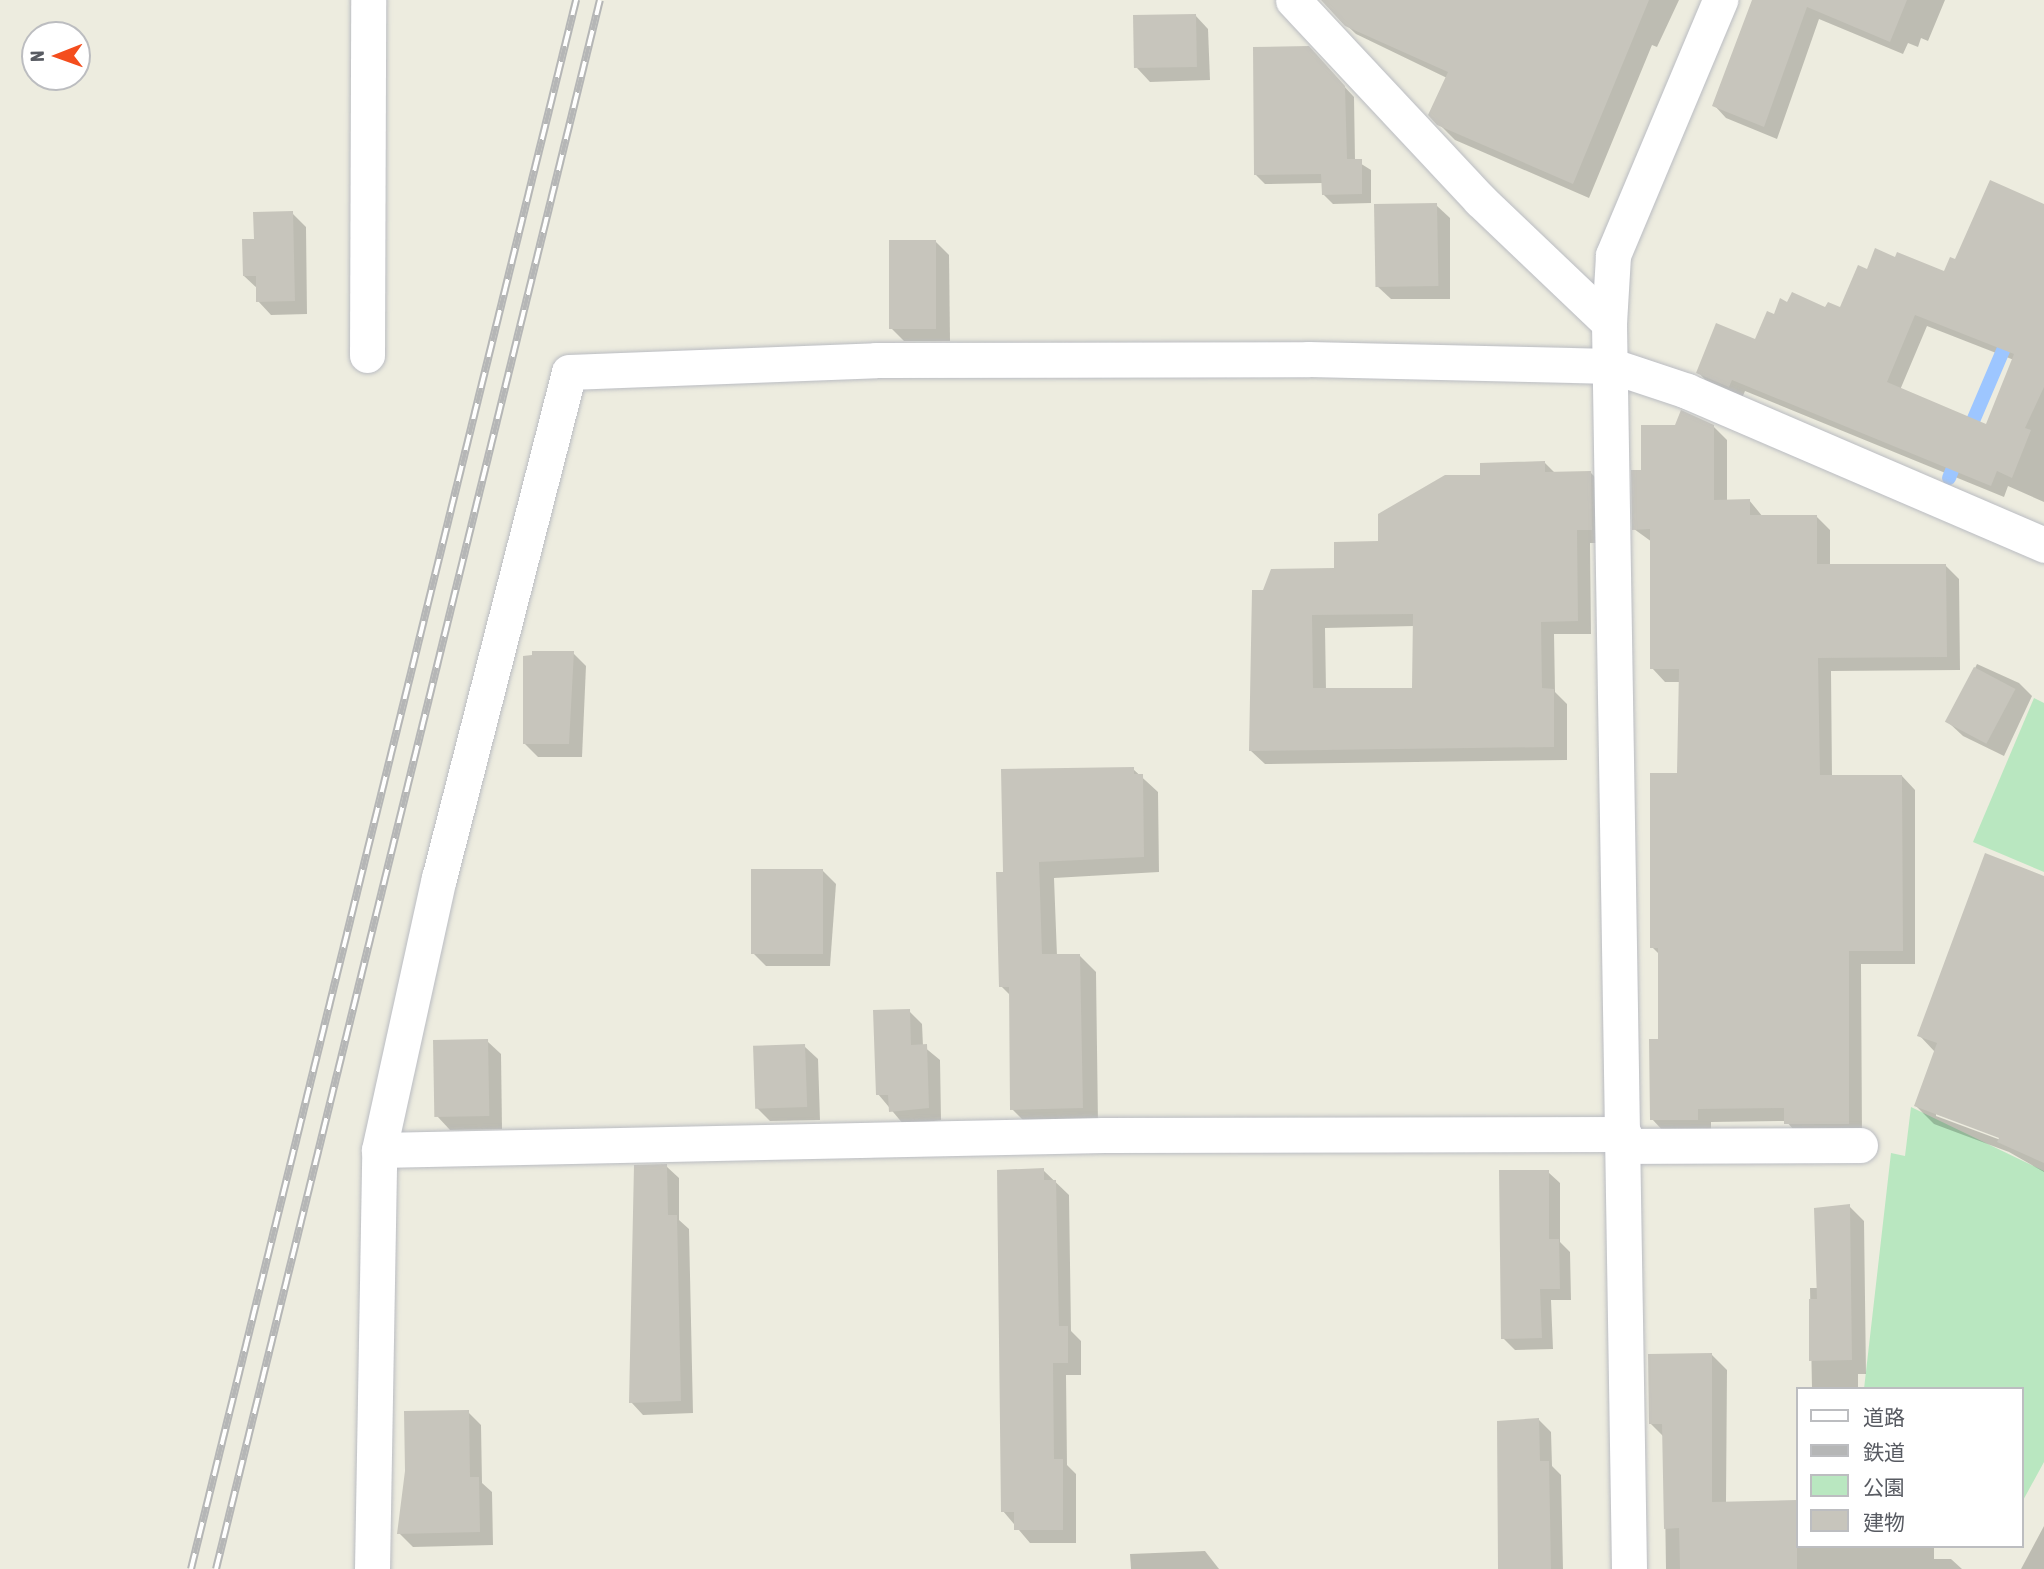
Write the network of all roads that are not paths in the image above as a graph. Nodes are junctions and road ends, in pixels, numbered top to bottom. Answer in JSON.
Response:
{"nodes":[{"id":1,"x":368,"y":0,"type":"edge"},
{"id":2,"x":1293,"y":0,"type":"edge"},
{"id":3,"x":1720,"y":0,"type":"edge"},
{"id":4,"x":1609,"y":323,"type":"junction"},
{"id":5,"x":367,"y":355,"type":"dead end"},
{"id":6,"x":1612,"y":366,"type":"junction"},
{"id":7,"x":2044,"y":545,"type":"edge"},
{"id":8,"x":1625,"y":1140,"type":"junction"},
{"id":9,"x":1860,"y":1145,"type":"dead end"},
{"id":10,"x":379,"y":1150,"type":"junction"},
{"id":11,"x":373,"y":1569,"type":"edge"},
{"id":12,"x":1629,"y":1569,"type":"edge"}],
"edges":[{"from":1,"to":5,"type":"street"},
{"from":2,"to":4,"type":"street"},
{"from":3,"to":4,"type":"street"},
{"from":4,"to":6,"type":"street"},
{"from":6,"to":7,"type":"street"},
{"from":6,"to":8,"type":"street"},
{"from":6,"to":10,"type":"street"},
{"from":8,"to":9,"type":"street"},
{"from":8,"to":10,"type":"street"},
{"from":8,"to":12,"type":"street"},
{"from":10,"to":11,"type":"street"}]}
